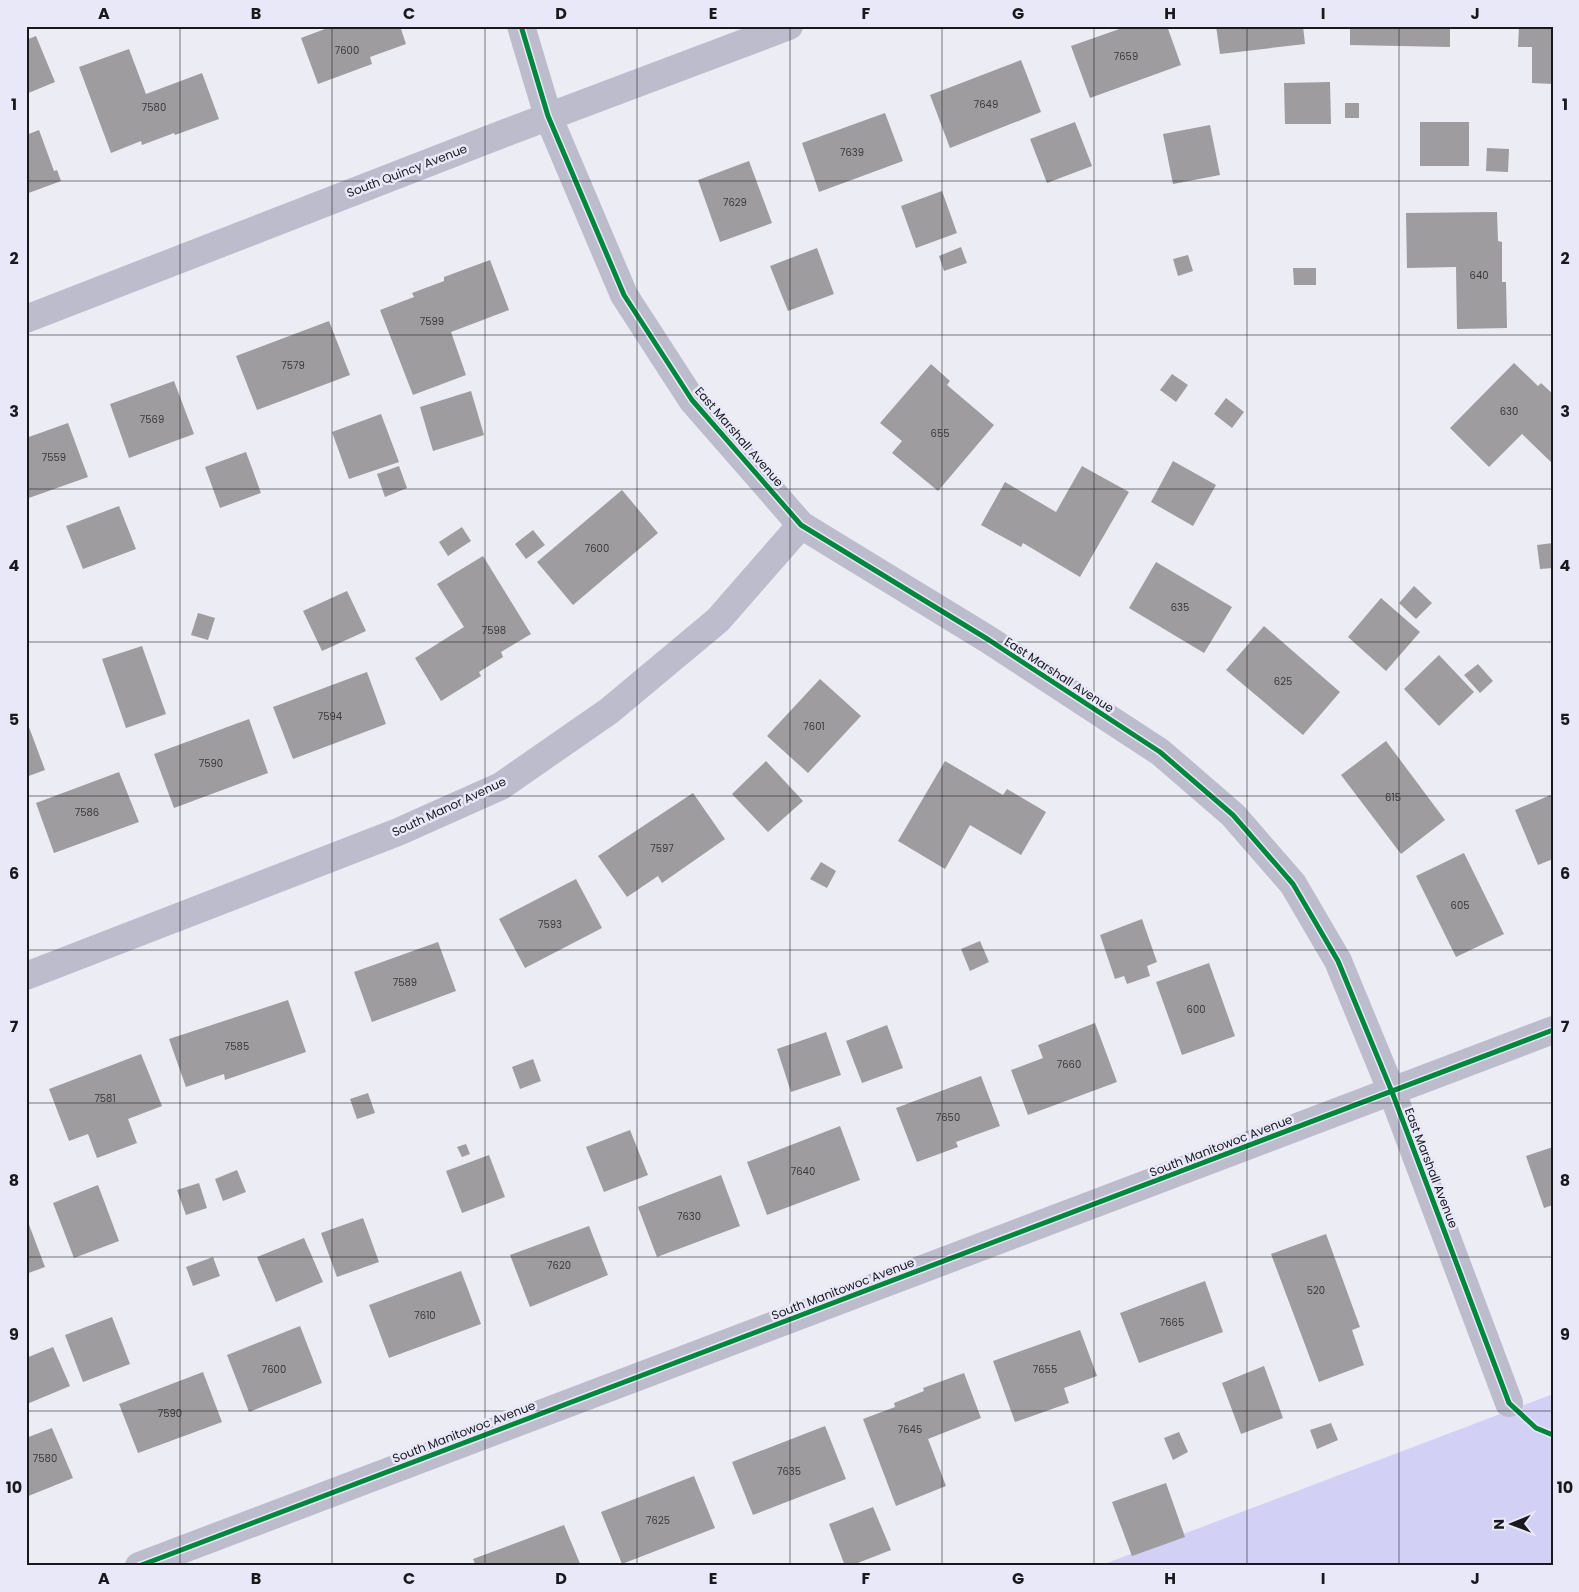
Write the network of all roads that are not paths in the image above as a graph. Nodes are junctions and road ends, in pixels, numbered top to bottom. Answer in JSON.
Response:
{"nodes":[{"id":1,"x":521,"y":26,"type":"edge"},
{"id":2,"x":788,"y":26,"type":"edge"},
{"id":3,"x":548,"y":116,"type":"junction"},
{"id":4,"x":26,"y":319,"type":"edge"},
{"id":5,"x":802,"y":525,"type":"junction"},
{"id":6,"x":26,"y":976,"type":"edge"},
{"id":7,"x":1553,"y":1030,"type":"edge"},
{"id":8,"x":1392,"y":1092,"type":"junction"},
{"id":9,"x":1509,"y":1403,"type":"dead end"},
{"id":10,"x":139,"y":1566,"type":"edge"}],
"edges":[{"from":1,"to":3,"type":"street","name":"East Marshall Avenue"},
{"from":2,"to":3,"type":"street","name":"South Quincy Avenue"},
{"from":3,"to":4,"type":"street","name":"South Quincy Avenue"},
{"from":3,"to":5,"type":"street","name":"East Marshall Avenue"},
{"from":5,"to":6,"type":"street","name":"South Manor Avenue"},
{"from":5,"to":8,"type":"street","name":"East Marshall Avenue"},
{"from":7,"to":8,"type":"street","name":"South Manitowoc Avenue"},
{"from":8,"to":9,"type":"street","name":"East Marshall Avenue"},
{"from":8,"to":10,"type":"street","name":"South Manitowoc Avenue"}]}
